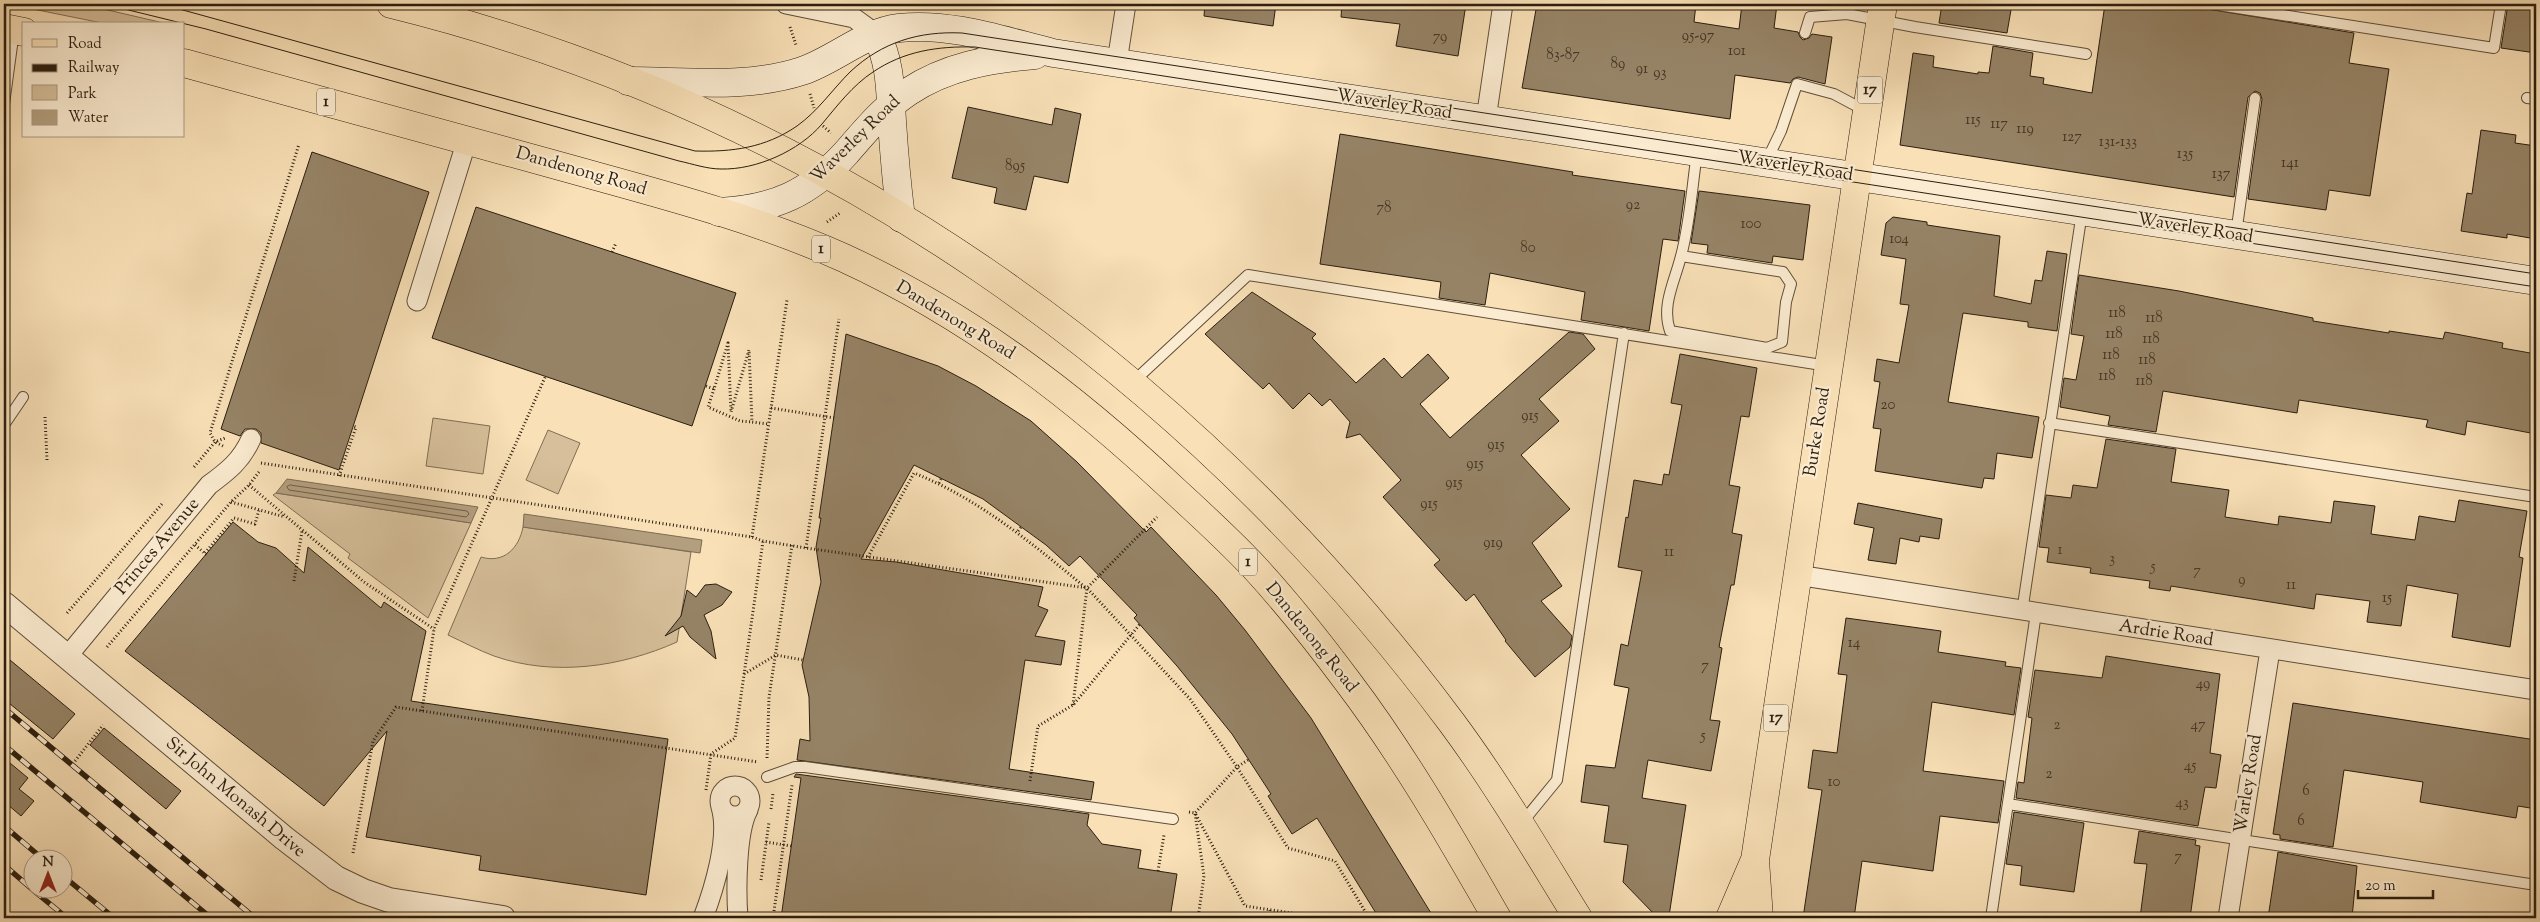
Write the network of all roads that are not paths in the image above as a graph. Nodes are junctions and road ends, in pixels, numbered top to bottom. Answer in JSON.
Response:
{"nodes":[{"id":1,"x":391,"y":4,"type":"edge"},
{"id":2,"x":786,"y":4,"type":"edge"},
{"id":3,"x":1126,"y":4,"type":"edge"},
{"id":4,"x":1503,"y":4,"type":"edge"},
{"id":5,"x":2212,"y":4,"type":"edge"},
{"id":6,"x":2501,"y":4,"type":"edge"},
{"id":7,"x":1882,"y":12,"type":"edge"},
{"id":8,"x":14,"y":30,"type":"edge"},
{"id":9,"x":1805,"y":32,"type":"dead end"},
{"id":10,"x":876,"y":34,"type":"junction"},
{"id":11,"x":1053,"y":53,"type":"junction"},
{"id":12,"x":2086,"y":54,"type":"dead end"},
{"id":13,"x":1117,"y":62,"type":"junction"},
{"id":14,"x":185,"y":63,"type":"edge"},
{"id":15,"x":628,"y":81,"type":"junction"},
{"id":16,"x":2255,"y":98,"type":"dead end"},
{"id":17,"x":4,"y":104,"type":"edge"},
{"id":18,"x":891,"y":105,"type":"junction"},
{"id":19,"x":1867,"y":112,"type":"junction"},
{"id":20,"x":1486,"y":119,"type":"junction"},
{"id":21,"x":467,"y":140,"type":"junction"},
{"id":22,"x":1698,"y":152,"type":"junction"},
{"id":23,"x":1765,"y":162,"type":"junction"},
{"id":24,"x":825,"y":174,"type":"junction"},
{"id":25,"x":1857,"y":176,"type":"junction"},
{"id":26,"x":2082,"y":211,"type":"junction"},
{"id":27,"x":717,"y":212,"type":"junction"},
{"id":28,"x":901,"y":218,"type":"junction"},
{"id":29,"x":2236,"y":235,"type":"junction"},
{"id":30,"x":1681,"y":256,"type":"junction"},
{"id":31,"x":2536,"y":281,"type":"edge"},
{"id":32,"x":416,"y":301,"type":"dead end"},
{"id":33,"x":1624,"y":333,"type":"junction"},
{"id":34,"x":1828,"y":366,"type":"junction"},
{"id":35,"x":1133,"y":382,"type":"junction"},
{"id":36,"x":23,"y":397,"type":"dead end"},
{"id":37,"x":2049,"y":423,"type":"junction"},
{"id":38,"x":4,"y":425,"type":"edge"},
{"id":39,"x":247,"y":447,"type":"road end"},
{"id":40,"x":2536,"y":497,"type":"edge"},
{"id":41,"x":1797,"y":575,"type":"junction"},
{"id":42,"x":4,"y":604,"type":"edge"},
{"id":43,"x":2029,"y":612,"type":"junction"},
{"id":44,"x":2270,"y":650,"type":"junction"},
{"id":45,"x":66,"y":658,"type":"junction"},
{"id":46,"x":2536,"y":690,"type":"edge"},
{"id":47,"x":767,"y":777,"type":"dead end"},
{"id":48,"x":2008,"y":804,"type":"junction"},
{"id":49,"x":721,"y":807,"type":"junction"},
{"id":50,"x":748,"y":810,"type":"junction"},
{"id":51,"x":1169,"y":819,"type":"road end"},
{"id":52,"x":1520,"y":825,"type":"junction"},
{"id":53,"x":2240,"y":839,"type":"junction"},
{"id":54,"x":1755,"y":860,"type":"junction"},
{"id":55,"x":2536,"y":884,"type":"edge"},
{"id":56,"x":504,"y":918,"type":"edge"},
{"id":57,"x":703,"y":918,"type":"edge"},
{"id":58,"x":738,"y":918,"type":"edge"},
{"id":59,"x":1497,"y":918,"type":"edge"},
{"id":60,"x":1578,"y":918,"type":"edge"},
{"id":61,"x":1730,"y":918,"type":"edge"},
{"id":62,"x":1759,"y":918,"type":"edge"},
{"id":63,"x":1991,"y":918,"type":"edge"},
{"id":64,"x":2228,"y":918,"type":"edge"}],
"edges":[{"from":1,"to":15,"type":"main road"},
{"from":2,"to":10,"type":"street"},
{"from":3,"to":13,"type":"street"},
{"from":4,"to":20,"type":"street"},
{"from":5,"to":6,"type":"lane"},
{"from":7,"to":9,"type":"lane"},
{"from":7,"to":12,"type":"lane"},
{"from":7,"to":19,"type":"main road","name":"Burke Road","number":"17"},
{"from":8,"to":17,"type":"lane"},
{"from":10,"to":11,"type":"main road","name":"Waverley Road"},
{"from":10,"to":15,"type":"main road","name":"Waverley Road"},
{"from":10,"to":18,"type":"main road"},
{"from":11,"to":13,"type":"main road","name":"Waverley Road"},
{"from":11,"to":18,"type":"main road","name":"Waverley Road"},
{"from":13,"to":20,"type":"main road","name":"Waverley Road"},
{"from":14,"to":21,"type":"main road","name":"Dandenong Road","number":"1"},
{"from":15,"to":24,"type":"main road"},
{"from":16,"to":29,"type":"lane"},
{"from":18,"to":24,"type":"main road","name":"Waverley Road"},
{"from":18,"to":28,"type":"main road"},
{"from":19,"to":23,"type":"lane"},
{"from":19,"to":25,"type":"main road","name":"Burke Road","number":"17"},
{"from":20,"to":22,"type":"main road","name":"Waverley Road"},
{"from":21,"to":27,"type":"main road","name":"Dandenong Road","number":"1"},
{"from":21,"to":32,"type":"street"},
{"from":22,"to":23,"type":"main road","name":"Waverley Road"},
{"from":22,"to":30,"type":"lane"},
{"from":23,"to":25,"type":"main road","name":"Waverley Road"},
{"from":24,"to":27,"type":"main road","name":"Waverley Road"},
{"from":24,"to":28,"type":"main road"},
{"from":25,"to":26,"type":"main road","name":"Waverley Road"},
{"from":25,"to":34,"type":"main road","name":"Burke Road","number":"17"},
{"from":26,"to":29,"type":"main road","name":"Waverley Road"},
{"from":26,"to":37,"type":"lane"},
{"from":27,"to":59,"type":"main road","name":"Dandenong Road","number":"1"},
{"from":28,"to":35,"type":"main road"},
{"from":29,"to":31,"type":"main road","name":"Waverley Road"},
{"from":30,"to":30,"type":"lane"},
{"from":33,"to":34,"type":"lane"},
{"from":33,"to":35,"type":"lane"},
{"from":33,"to":52,"type":"lane"},
{"from":34,"to":41,"type":"main road","name":"Burke Road","number":"17"},
{"from":35,"to":52,"type":"main road"},
{"from":36,"to":38,"type":"lane"},
{"from":37,"to":40,"type":"lane"},
{"from":37,"to":43,"type":"lane"},
{"from":39,"to":45,"type":"street","name":"Princes Avenue"},
{"from":41,"to":43,"type":"street","name":"Ardrie Road"},
{"from":41,"to":54,"type":"main road","name":"Burke Road","number":"17"},
{"from":42,"to":45,"type":"street","name":"Sir John Monash Drive"},
{"from":43,"to":44,"type":"street","name":"Ardrie Road"},
{"from":43,"to":48,"type":"lane"},
{"from":44,"to":46,"type":"street","name":"Ardrie Road"},
{"from":44,"to":53,"type":"street","name":"Warley Road"},
{"from":45,"to":56,"type":"street","name":"Sir John Monash Drive"},
{"from":47,"to":51,"type":"lane"},
{"from":48,"to":53,"type":"lane"},
{"from":48,"to":63,"type":"lane"},
{"from":49,"to":50,"type":"street"},
{"from":49,"to":50,"type":"street"},
{"from":49,"to":57,"type":"street"},
{"from":50,"to":58,"type":"street"},
{"from":52,"to":60,"type":"main road"},
{"from":53,"to":55,"type":"lane"},
{"from":53,"to":64,"type":"street","name":"Warley Road"},
{"from":54,"to":61,"type":"main road","name":"Burke Road","number":"17"},
{"from":54,"to":62,"type":"main road","name":"Burke Road","number":"17"}]}
